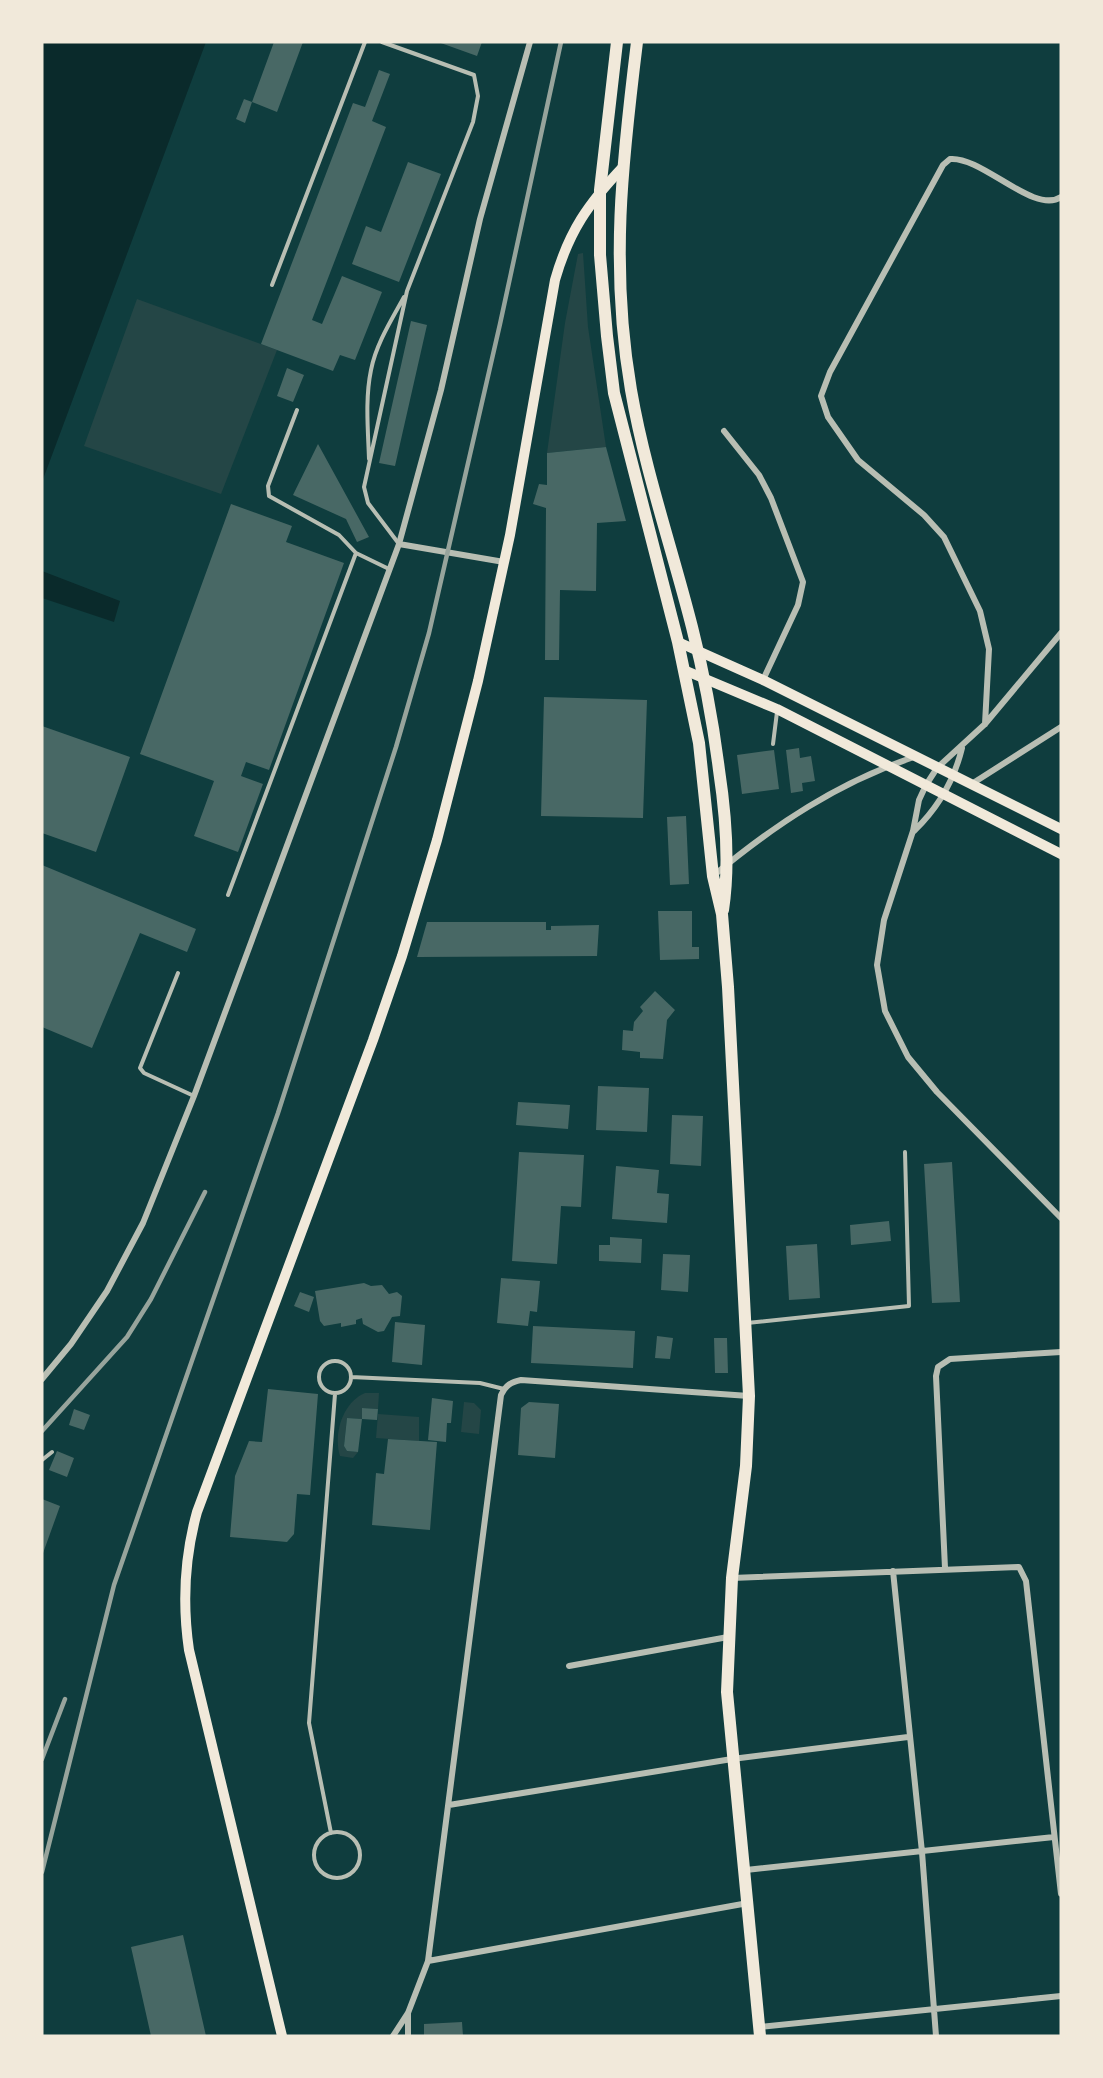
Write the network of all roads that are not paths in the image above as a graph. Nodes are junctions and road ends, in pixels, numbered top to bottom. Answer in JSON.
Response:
{"nodes":[{"id":1,"x":365,"y":42,"type":"edge"},
{"id":2,"x":382,"y":42,"type":"edge"},
{"id":3,"x":530,"y":42,"type":"edge"},
{"id":4,"x":617,"y":42,"type":"edge"},
{"id":5,"x":637,"y":42,"type":"edge"},
{"id":6,"x":623,"y":167,"type":"junction"},
{"id":7,"x":600,"y":190,"type":"junction"},
{"id":8,"x":1061,"y":197,"type":"edge"},
{"id":9,"x":272,"y":285,"type":"dead end"},
{"id":10,"x":407,"y":291,"type":"junction"},
{"id":11,"x":297,"y":410,"type":"dead end"},
{"id":12,"x":724,"y":431,"type":"dead end"},
{"id":13,"x":369,"y":464,"type":"junction"},
{"id":14,"x":399,"y":544,"type":"junction"},
{"id":15,"x":356,"y":553,"type":"junction"},
{"id":16,"x":504,"y":562,"type":"junction"},
{"id":17,"x":389,"y":569,"type":"junction"},
{"id":18,"x":1061,"y":633,"type":"edge"},
{"id":19,"x":678,"y":642,"type":"junction"},
{"id":20,"x":698,"y":649,"type":"junction"},
{"id":21,"x":684,"y":670,"type":"junction"},
{"id":22,"x":704,"y":676,"type":"junction"},
{"id":23,"x":763,"y":680,"type":"junction"},
{"id":24,"x":777,"y":709,"type":"junction"},
{"id":25,"x":985,"y":724,"type":"junction"},
{"id":26,"x":1061,"y":728,"type":"edge"},
{"id":27,"x":773,"y":744,"type":"dead end"},
{"id":28,"x":962,"y":748,"type":"junction"},
{"id":29,"x":914,"y":757,"type":"junction"},
{"id":30,"x":889,"y":766,"type":"junction"},
{"id":31,"x":937,"y":768,"type":"junction"},
{"id":32,"x":954,"y":776,"type":"junction"},
{"id":33,"x":926,"y":785,"type":"junction"},
{"id":34,"x":970,"y":785,"type":"junction"},
{"id":35,"x":944,"y":795,"type":"junction"},
{"id":36,"x":1061,"y":829,"type":"edge"},
{"id":37,"x":913,"y":831,"type":"junction"},
{"id":38,"x":1061,"y":854,"type":"edge"},
{"id":39,"x":726,"y":865,"type":"junction"},
{"id":40,"x":713,"y":876,"type":"junction"},
{"id":41,"x":228,"y":895,"type":"dead end"},
{"id":42,"x":722,"y":915,"type":"junction"},
{"id":43,"x":178,"y":973,"type":"dead end"},
{"id":44,"x":194,"y":1096,"type":"junction"},
{"id":45,"x":905,"y":1152,"type":"dead end"},
{"id":46,"x":1061,"y":1218,"type":"edge"},
{"id":47,"x":747,"y":1323,"type":"junction"},
{"id":48,"x":1061,"y":1352,"type":"edge"},
{"id":49,"x":351,"y":1377,"type":"junction"},
{"id":50,"x":42,"y":1379,"type":"edge"},
{"id":51,"x":504,"y":1389,"type":"junction"},
{"id":52,"x":336,"y":1394,"type":"junction"},
{"id":53,"x":749,"y":1396,"type":"junction"},
{"id":54,"x":52,"y":1452,"type":"dead end"},
{"id":55,"x":42,"y":1460,"type":"edge"},
{"id":56,"x":945,"y":1568,"type":"junction"},
{"id":57,"x":893,"y":1571,"type":"junction"},
{"id":58,"x":732,"y":1578,"type":"junction"},
{"id":59,"x":728,"y":1637,"type":"junction"},
{"id":60,"x":569,"y":1666,"type":"dead end"},
{"id":61,"x":908,"y":1737,"type":"junction"},
{"id":62,"x":732,"y":1759,"type":"junction"},
{"id":63,"x":449,"y":1805,"type":"junction"},
{"id":64,"x":331,"y":1833,"type":"junction"},
{"id":65,"x":1054,"y":1837,"type":"junction"},
{"id":66,"x":922,"y":1852,"type":"junction"},
{"id":67,"x":746,"y":1870,"type":"junction"},
{"id":68,"x":1061,"y":1894,"type":"edge"},
{"id":69,"x":748,"y":1903,"type":"junction"},
{"id":70,"x":428,"y":1961,"type":"junction"},
{"id":71,"x":1061,"y":1995,"type":"edge"},
{"id":72,"x":934,"y":2009,"type":"junction"},
{"id":73,"x":408,"y":2013,"type":"junction"},
{"id":74,"x":760,"y":2032,"type":"edge"},
{"id":75,"x":282,"y":2036,"type":"edge"},
{"id":76,"x":393,"y":2036,"type":"edge"},
{"id":77,"x":408,"y":2036,"type":"edge"},
{"id":78,"x":936,"y":2036,"type":"edge"}],
"edges":[{"from":1,"to":9,"type":"lane"},
{"from":2,"to":10,"type":"lane"},
{"from":3,"to":14,"type":"street"},
{"from":4,"to":7,"type":"main road"},
{"from":5,"to":6,"type":"main road"},
{"from":6,"to":7,"type":"main road"},
{"from":6,"to":20,"type":"main road"},
{"from":7,"to":16,"type":"main road"},
{"from":7,"to":19,"type":"main road"},
{"from":8,"to":25,"type":"street"},
{"from":10,"to":13,"type":"lane"},
{"from":10,"to":13,"type":"lane"},
{"from":11,"to":15,"type":"lane"},
{"from":12,"to":23,"type":"street"},
{"from":13,"to":14,"type":"lane"},
{"from":14,"to":16,"type":"street"},
{"from":14,"to":17,"type":"street"},
{"from":15,"to":17,"type":"lane"},
{"from":15,"to":41,"type":"lane"},
{"from":16,"to":75,"type":"main road"},
{"from":17,"to":44,"type":"street"},
{"from":18,"to":25,"type":"street"},
{"from":19,"to":20,"type":"main road"},
{"from":19,"to":21,"type":"main road"},
{"from":20,"to":22,"type":"main road"},
{"from":20,"to":23,"type":"main road"},
{"from":21,"to":22,"type":"main road"},
{"from":21,"to":40,"type":"main road"},
{"from":22,"to":24,"type":"main road"},
{"from":22,"to":39,"type":"main road"},
{"from":23,"to":29,"type":"main road"},
{"from":24,"to":27,"type":"lane"},
{"from":24,"to":30,"type":"main road"},
{"from":25,"to":28,"type":"street"},
{"from":26,"to":34,"type":"street"},
{"from":28,"to":31,"type":"street"},
{"from":28,"to":32,"type":"street"},
{"from":29,"to":30,"type":"street"},
{"from":29,"to":31,"type":"main road"},
{"from":30,"to":33,"type":"main road"},
{"from":30,"to":39,"type":"street"},
{"from":31,"to":32,"type":"main road"},
{"from":31,"to":33,"type":"street"},
{"from":32,"to":34,"type":"main road"},
{"from":32,"to":35,"type":"street"},
{"from":33,"to":35,"type":"main road"},
{"from":33,"to":37,"type":"street"},
{"from":34,"to":36,"type":"main road"},
{"from":35,"to":37,"type":"street"},
{"from":35,"to":38,"type":"main road"},
{"from":37,"to":46,"type":"street"},
{"from":39,"to":40,"type":"street"},
{"from":39,"to":42,"type":"main road"},
{"from":40,"to":42,"type":"main road"},
{"from":42,"to":47,"type":"main road"},
{"from":43,"to":44,"type":"lane"},
{"from":44,"to":50,"type":"street"},
{"from":45,"to":47,"type":"lane"},
{"from":47,"to":53,"type":"main road"},
{"from":48,"to":56,"type":"street"},
{"from":49,"to":51,"type":"lane"},
{"from":49,"to":52,"type":"lane"},
{"from":49,"to":52,"type":"lane"},
{"from":51,"to":53,"type":"street"},
{"from":51,"to":63,"type":"street"},
{"from":52,"to":64,"type":"lane"},
{"from":53,"to":58,"type":"main road"},
{"from":54,"to":55,"type":"lane"},
{"from":56,"to":57,"type":"street"},
{"from":56,"to":65,"type":"street"},
{"from":57,"to":58,"type":"street"},
{"from":57,"to":61,"type":"street"},
{"from":58,"to":59,"type":"main road"},
{"from":59,"to":60,"type":"street"},
{"from":59,"to":62,"type":"main road"},
{"from":61,"to":62,"type":"street"},
{"from":61,"to":66,"type":"street"},
{"from":62,"to":63,"type":"street"},
{"from":62,"to":67,"type":"main road"},
{"from":63,"to":70,"type":"street"},
{"from":64,"to":64,"type":"lane"},
{"from":65,"to":66,"type":"street"},
{"from":65,"to":68,"type":"street"},
{"from":66,"to":67,"type":"street"},
{"from":66,"to":72,"type":"street"},
{"from":67,"to":69,"type":"main road"},
{"from":69,"to":70,"type":"street"},
{"from":69,"to":74,"type":"main road"},
{"from":70,"to":73,"type":"street"},
{"from":71,"to":72,"type":"street"},
{"from":72,"to":74,"type":"street"},
{"from":72,"to":78,"type":"street"},
{"from":73,"to":76,"type":"street"},
{"from":73,"to":77,"type":"street"}]}
